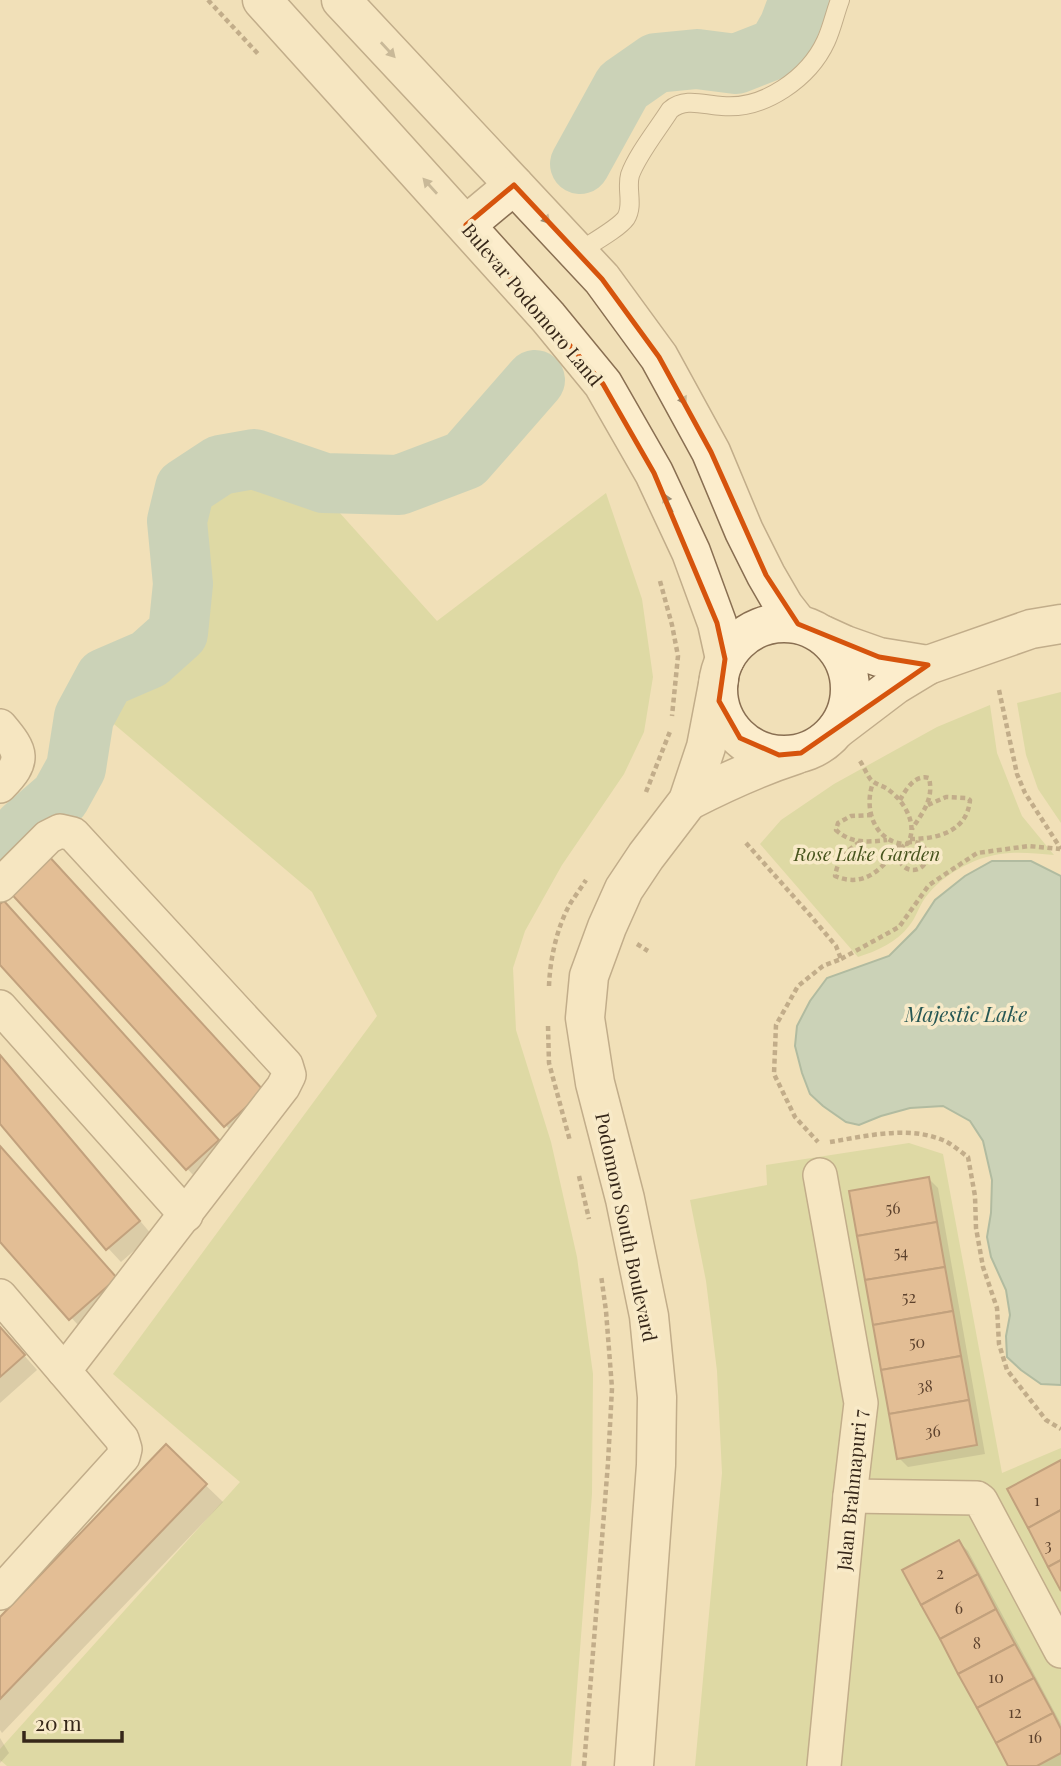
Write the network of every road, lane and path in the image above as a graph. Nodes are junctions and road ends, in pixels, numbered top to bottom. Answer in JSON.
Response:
{"nodes":[{"id":1,"x":208,"y":0,"type":"edge"},
{"id":2,"x":262,"y":0,"type":"edge"},
{"id":3,"x":341,"y":0,"type":"edge"},
{"id":4,"x":840,"y":0,"type":"edge"},
{"id":5,"x":265,"y":61,"type":"dead end"},
{"id":6,"x":514,"y":185,"type":"junction"},
{"id":7,"x":466,"y":225,"type":"junction"},
{"id":8,"x":577,"y":253,"type":"junction"},
{"id":9,"x":744,"y":531,"type":"junction"},
{"id":10,"x":691,"y":552,"type":"junction"},
{"id":11,"x":659,"y":574,"type":"dead end"},
{"id":12,"x":1061,"y":624,"type":"edge"},
{"id":13,"x":809,"y":629,"type":"junction"},
{"id":14,"x":928,"y":665,"type":"junction"},
{"id":15,"x":722,"y":669,"type":"junction"},
{"id":16,"x":999,"y":690,"type":"dead end"},
{"id":17,"x":0,"y":726,"type":"edge"},
{"id":18,"x":838,"y":729,"type":"junction"},
{"id":19,"x":801,"y":753,"type":"junction"},
{"id":20,"x":860,"y":761,"type":"dead end"},
{"id":21,"x":873,"y":783,"type":"junction"},
{"id":22,"x":0,"y":786,"type":"edge"},
{"id":23,"x":642,"y":800,"type":"dead end"},
{"id":24,"x":900,"y":800,"type":"junction"},
{"id":25,"x":688,"y":801,"type":"junction"},
{"id":26,"x":928,"y":805,"type":"junction"},
{"id":27,"x":872,"y":815,"type":"junction"},
{"id":28,"x":912,"y":829,"type":"junction"},
{"id":29,"x":888,"y":840,"type":"junction"},
{"id":30,"x":860,"y":842,"type":"junction"},
{"id":31,"x":906,"y":842,"type":"junction"},
{"id":32,"x":746,"y":843,"type":"dead end"},
{"id":33,"x":1060,"y":849,"type":"edge"},
{"id":34,"x":592,"y":871,"type":"dead end"},
{"id":35,"x":0,"y":886,"type":"edge"},
{"id":36,"x":841,"y":959,"type":"junction"},
{"id":37,"x":549,"y":996,"type":"dead end"},
{"id":38,"x":0,"y":1007,"type":"edge"},
{"id":39,"x":548,"y":1019,"type":"dead end"},
{"id":40,"x":573,"y":1153,"type":"dead end"},
{"id":41,"x":576,"y":1166,"type":"dead end"},
{"id":42,"x":820,"y":1175,"type":"dead end"},
{"id":43,"x":186,"y":1214,"type":"junction"},
{"id":44,"x":592,"y":1228,"type":"dead end"},
{"id":45,"x":600,"y":1263,"type":"dead end"},
{"id":46,"x":0,"y":1296,"type":"edge"},
{"id":47,"x":64,"y":1371,"type":"junction"},
{"id":48,"x":1061,"y":1429,"type":"edge"},
{"id":49,"x":850,"y":1496,"type":"junction"},
{"id":50,"x":4,"y":1580,"type":"edge"},
{"id":51,"x":1061,"y":1651,"type":"edge"},
{"id":52,"x":584,"y":1766,"type":"edge"},
{"id":53,"x":634,"y":1766,"type":"edge"},
{"id":54,"x":824,"y":1766,"type":"edge"}],
"edges":[{"from":1,"to":5,"type":"path"},
{"from":7,"to":2,"type":"street","name":"Bulevar Podomoro Land","one_way":true},
{"from":3,"to":6,"type":"street","one_way":true},
{"from":4,"to":8,"type":"lane"},
{"from":6,"to":7,"type":"street"},
{"from":6,"to":8,"type":"street","one_way":true},
{"from":10,"to":7,"type":"street","name":"Bulevar Podomoro Land","one_way":true},
{"from":8,"to":9,"type":"street","one_way":true},
{"from":9,"to":10,"type":"street"},
{"from":9,"to":13,"type":"street"},
{"from":10,"to":15,"type":"street","name":"Bulevar Podomoro Land"},
{"from":11,"to":23,"type":"path"},
{"from":12,"to":14,"type":"street"},
{"from":13,"to":14,"type":"street"},
{"from":13,"to":15,"type":"street"},
{"from":13,"to":18,"type":"street"},
{"from":14,"to":18,"type":"street"},
{"from":15,"to":19,"type":"street"},
{"from":15,"to":25,"type":"street","name":"Podomoro South Boulevard"},
{"from":16,"to":33,"type":"path"},
{"from":17,"to":22,"type":"street"},
{"from":18,"to":19,"type":"street"},
{"from":19,"to":25,"type":"street","name":"Podomoro South Boulevard"},
{"from":20,"to":21,"type":"path"},
{"from":21,"to":24,"type":"path"},
{"from":21,"to":27,"type":"path"},
{"from":24,"to":26,"type":"path"},
{"from":24,"to":28,"type":"path"},
{"from":25,"to":53,"type":"street","name":"Podomoro South Boulevard"},
{"from":26,"to":28,"type":"path"},
{"from":26,"to":31,"type":"path"},
{"from":27,"to":29,"type":"path"},
{"from":27,"to":30,"type":"path"},
{"from":28,"to":31,"type":"path"},
{"from":29,"to":30,"type":"path"},
{"from":29,"to":31,"type":"path"},
{"from":30,"to":31,"type":"path"},
{"from":31,"to":31,"type":"path"},
{"from":32,"to":36,"type":"path"},
{"from":33,"to":36,"type":"path"},
{"from":34,"to":37,"type":"path"},
{"from":35,"to":43,"type":"street"},
{"from":36,"to":48,"type":"path"},
{"from":38,"to":43,"type":"street"},
{"from":39,"to":40,"type":"path"},
{"from":41,"to":44,"type":"path"},
{"from":42,"to":49,"type":"street","name":"Jalan Brahmapuri 7"},
{"from":43,"to":47,"type":"street"},
{"from":45,"to":52,"type":"path"},
{"from":46,"to":47,"type":"street"},
{"from":47,"to":50,"type":"street"},
{"from":49,"to":51,"type":"street"},
{"from":49,"to":54,"type":"street","name":"Jalan Brahmapuri 7"}]}
